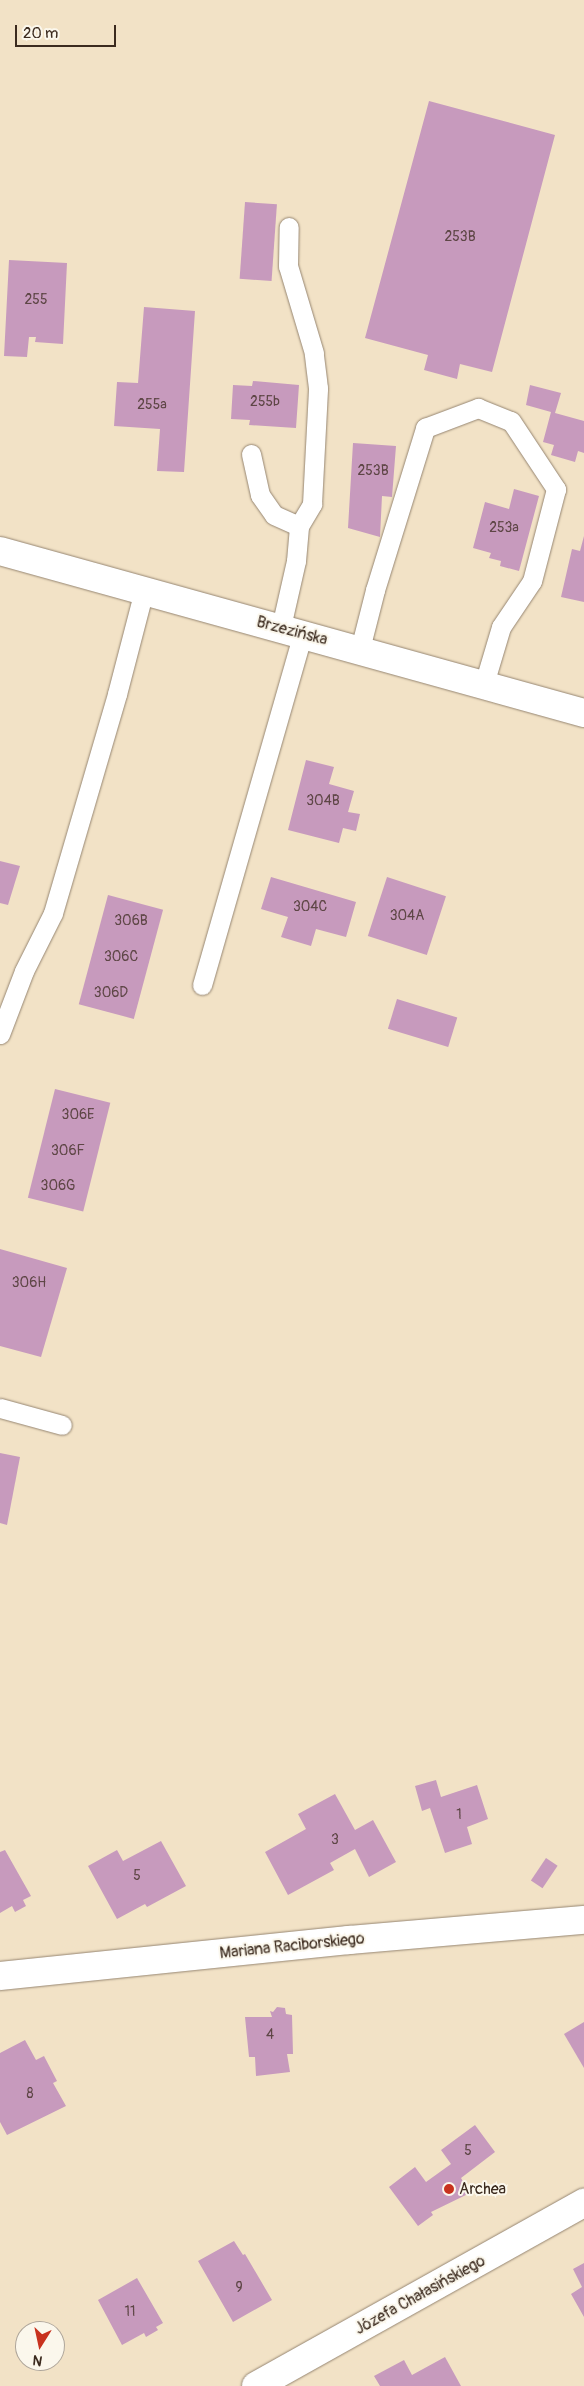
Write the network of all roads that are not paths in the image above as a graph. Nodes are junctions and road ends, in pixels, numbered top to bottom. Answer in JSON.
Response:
{"nodes":[{"id":1,"x":289,"y":227,"type":"dead end"},
{"id":2,"x":251,"y":454,"type":"dead end"},
{"id":3,"x":299,"y":526,"type":"junction"},
{"id":4,"x":0,"y":551,"type":"edge"},
{"id":5,"x":144,"y":590,"type":"junction"},
{"id":6,"x":292,"y":630,"type":"junction"},
{"id":7,"x":360,"y":649,"type":"junction"},
{"id":8,"x":484,"y":684,"type":"junction"},
{"id":9,"x":584,"y":713,"type":"edge"},
{"id":10,"x":202,"y":985,"type":"dead end"},
{"id":11,"x":0,"y":1034,"type":"edge"},
{"id":12,"x":0,"y":1408,"type":"edge"},
{"id":13,"x":62,"y":1425,"type":"dead end"},
{"id":14,"x":584,"y":1920,"type":"edge"},
{"id":15,"x":0,"y":1976,"type":"edge"},
{"id":16,"x":584,"y":2203,"type":"edge"},
{"id":17,"x":256,"y":2386,"type":"edge"}],
"edges":[{"from":1,"to":3,"type":"lane"},
{"from":2,"to":3,"type":"lane"},
{"from":3,"to":6,"type":"lane"},
{"from":4,"to":5,"type":"street","name":"Brzezińska"},
{"from":5,"to":6,"type":"street","name":"Brzezińska"},
{"from":5,"to":11,"type":"lane"},
{"from":6,"to":7,"type":"street","name":"Brzezińska"},
{"from":6,"to":10,"type":"lane"},
{"from":7,"to":8,"type":"street","name":"Brzezińska"},
{"from":7,"to":8,"type":"lane"},
{"from":8,"to":9,"type":"street","name":"Brzezińska"},
{"from":12,"to":13,"type":"lane"},
{"from":14,"to":15,"type":"street","name":"Mariana Raciborskiego"},
{"from":16,"to":17,"type":"street","name":"Józefa Chałasińskiego"}]}
